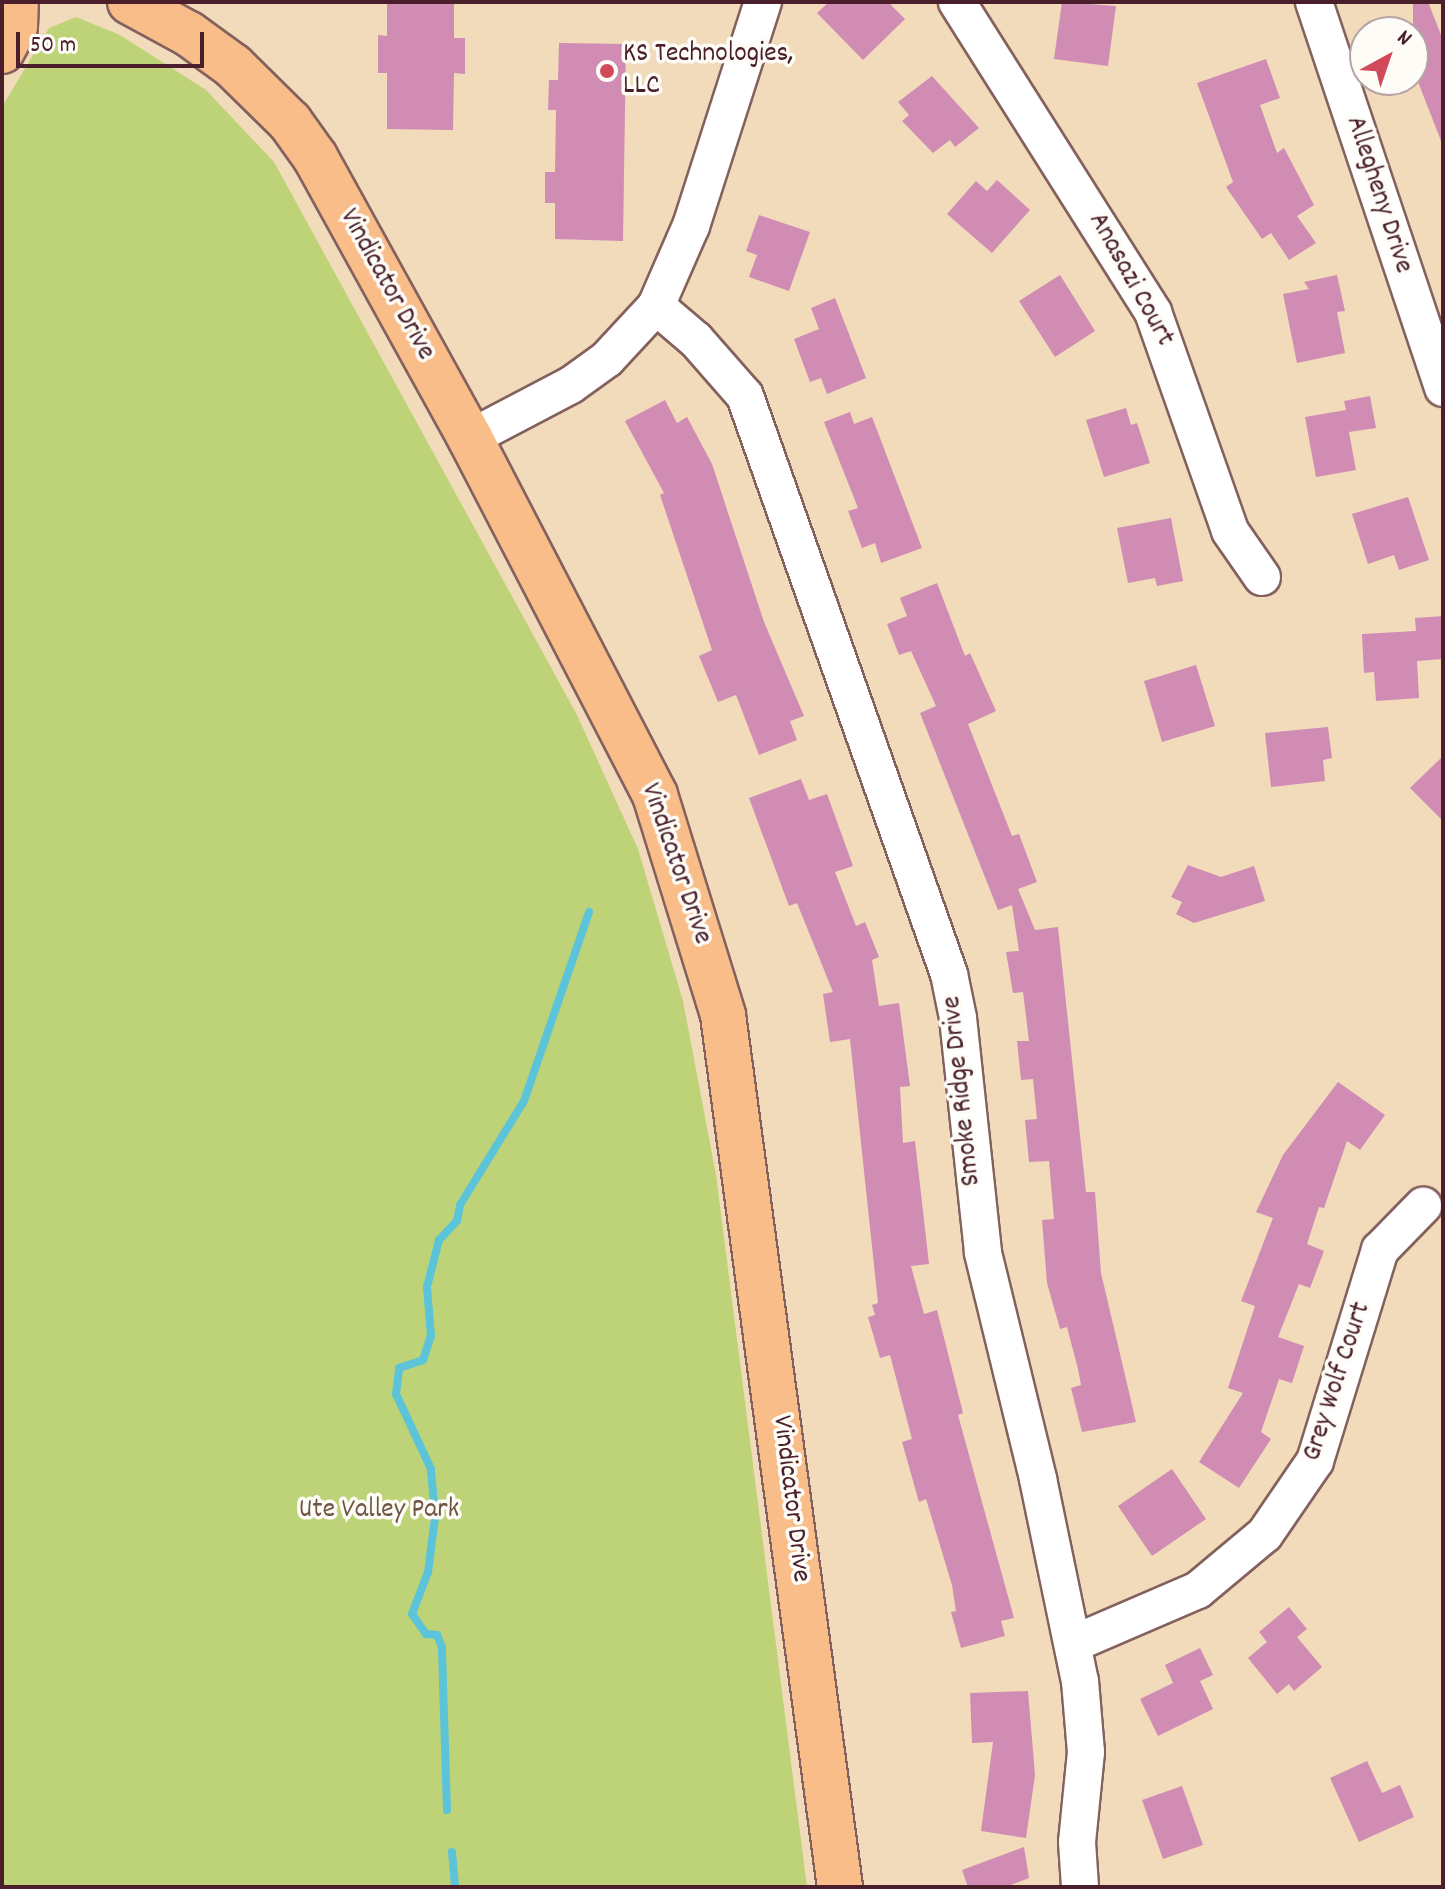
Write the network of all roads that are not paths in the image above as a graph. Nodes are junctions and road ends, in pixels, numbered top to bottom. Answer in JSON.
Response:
{"nodes":[{"id":1,"x":16,"y":2,"type":"edge"},
{"id":2,"x":130,"y":2,"type":"edge"},
{"id":3,"x":763,"y":2,"type":"edge"},
{"id":4,"x":957,"y":2,"type":"edge"},
{"id":5,"x":1314,"y":2,"type":"edge"},
{"id":6,"x":2,"y":51,"type":"edge"},
{"id":7,"x":656,"y":306,"type":"junction"},
{"id":8,"x":1443,"y":388,"type":"edge"},
{"id":9,"x":470,"y":438,"type":"junction"},
{"id":10,"x":1262,"y":577,"type":"dead end"},
{"id":11,"x":1423,"y":1206,"type":"dead end"},
{"id":12,"x":1075,"y":1643,"type":"junction"},
{"id":13,"x":840,"y":1887,"type":"edge"},
{"id":14,"x":1080,"y":1887,"type":"edge"}],
"edges":[{"from":1,"to":6,"type":"main road"},
{"from":2,"to":9,"type":"main road","name":"Vindicator Drive"},
{"from":3,"to":7,"type":"street"},
{"from":4,"to":10,"type":"street","name":"Anasazi Court"},
{"from":5,"to":8,"type":"street","name":"Allegheny Drive"},
{"from":7,"to":9,"type":"street"},
{"from":7,"to":12,"type":"street","name":"Smoke Ridge Drive"},
{"from":9,"to":13,"type":"main road","name":"Vindicator Drive"},
{"from":11,"to":12,"type":"street","name":"Grey Wolf Court"},
{"from":12,"to":14,"type":"street","name":"Smoke Ridge Drive"}]}
